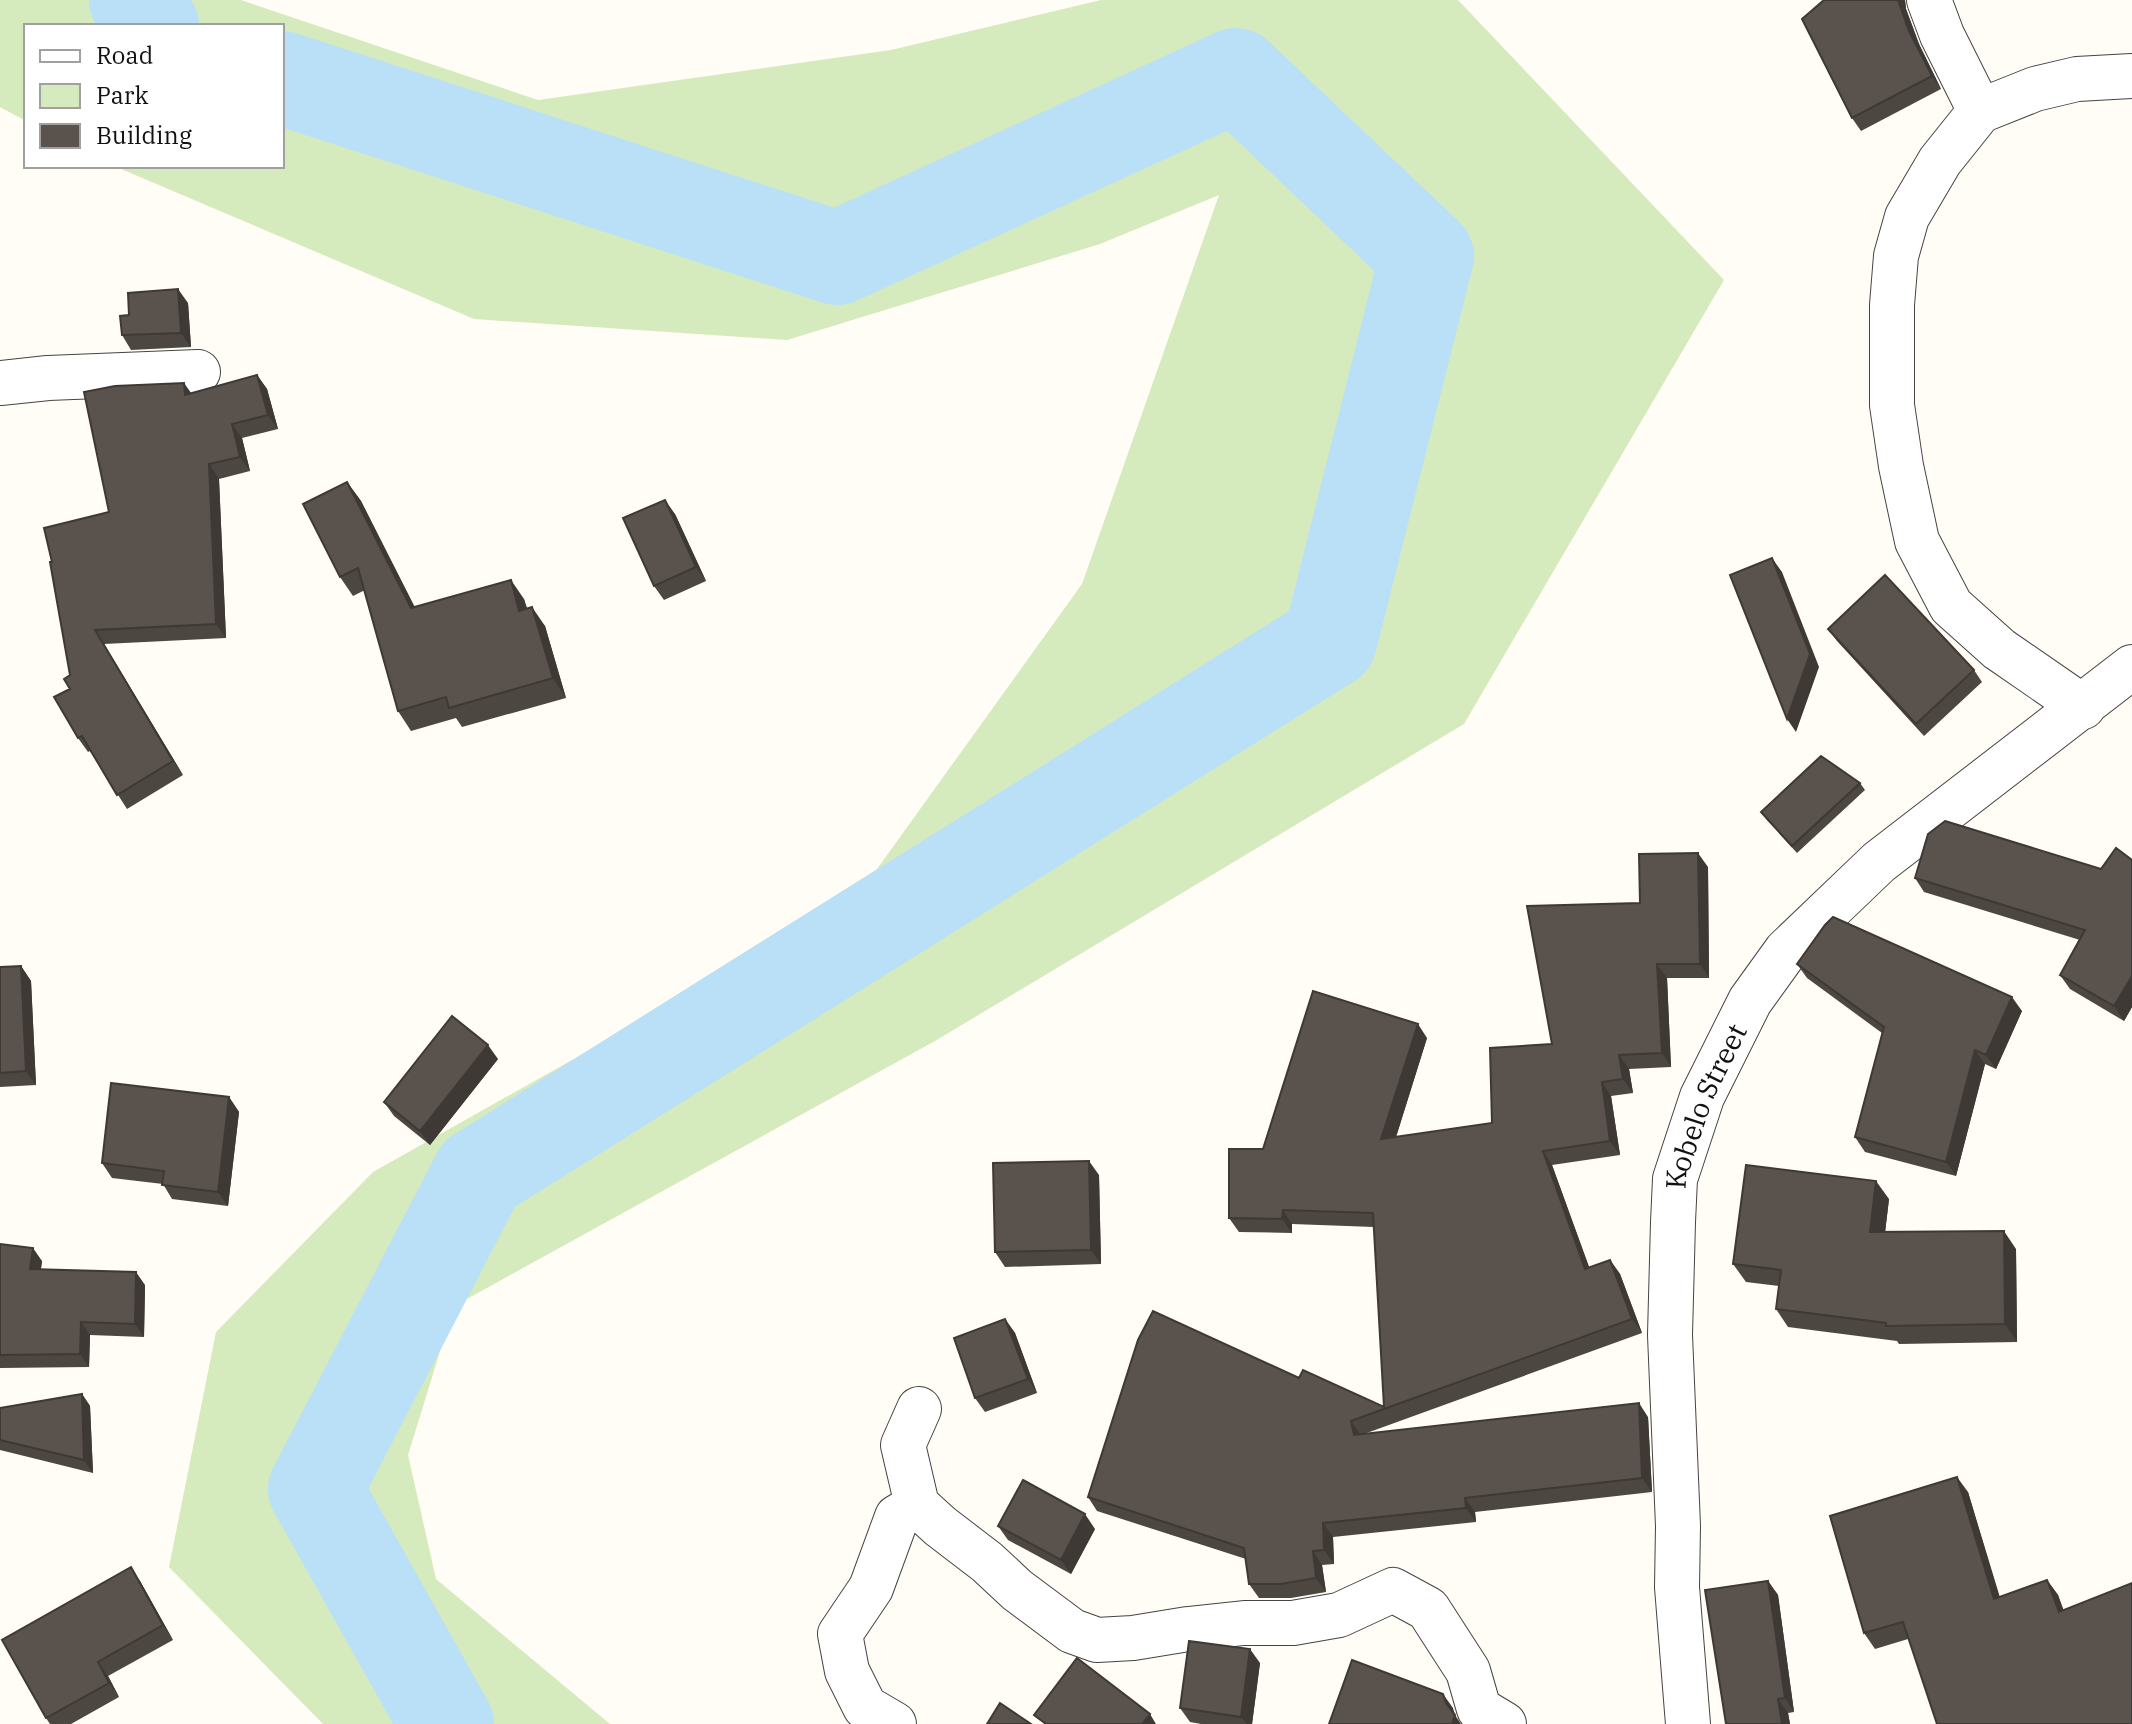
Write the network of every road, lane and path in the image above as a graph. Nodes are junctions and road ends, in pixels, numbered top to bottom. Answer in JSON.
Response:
{"nodes":[{"id":1,"x":1929,"y":0,"type":"edge"},
{"id":2,"x":2132,"y":76,"type":"edge"},
{"id":3,"x":1980,"y":111,"type":"junction"},
{"id":4,"x":198,"y":372,"type":"dead end"},
{"id":5,"x":0,"y":383,"type":"edge"},
{"id":6,"x":2132,"y":667,"type":"edge"},
{"id":7,"x":2083,"y":707,"type":"junction"},
{"id":8,"x":919,"y":1409,"type":"dead end"},
{"id":9,"x":917,"y":1505,"type":"junction"},
{"id":10,"x":894,"y":1724,"type":"edge"},
{"id":11,"x":1504,"y":1724,"type":"edge"},
{"id":12,"x":1688,"y":1724,"type":"edge"}],
"edges":[{"from":1,"to":3,"type":"street"},
{"from":2,"to":3,"type":"street"},
{"from":3,"to":7,"type":"street"},
{"from":4,"to":5,"type":"street"},
{"from":6,"to":7,"type":"street","name":"Kobelo Street"},
{"from":7,"to":12,"type":"street","name":"Kobelo Street"},
{"from":8,"to":9,"type":"street"},
{"from":9,"to":10,"type":"street"},
{"from":9,"to":11,"type":"street"}]}
